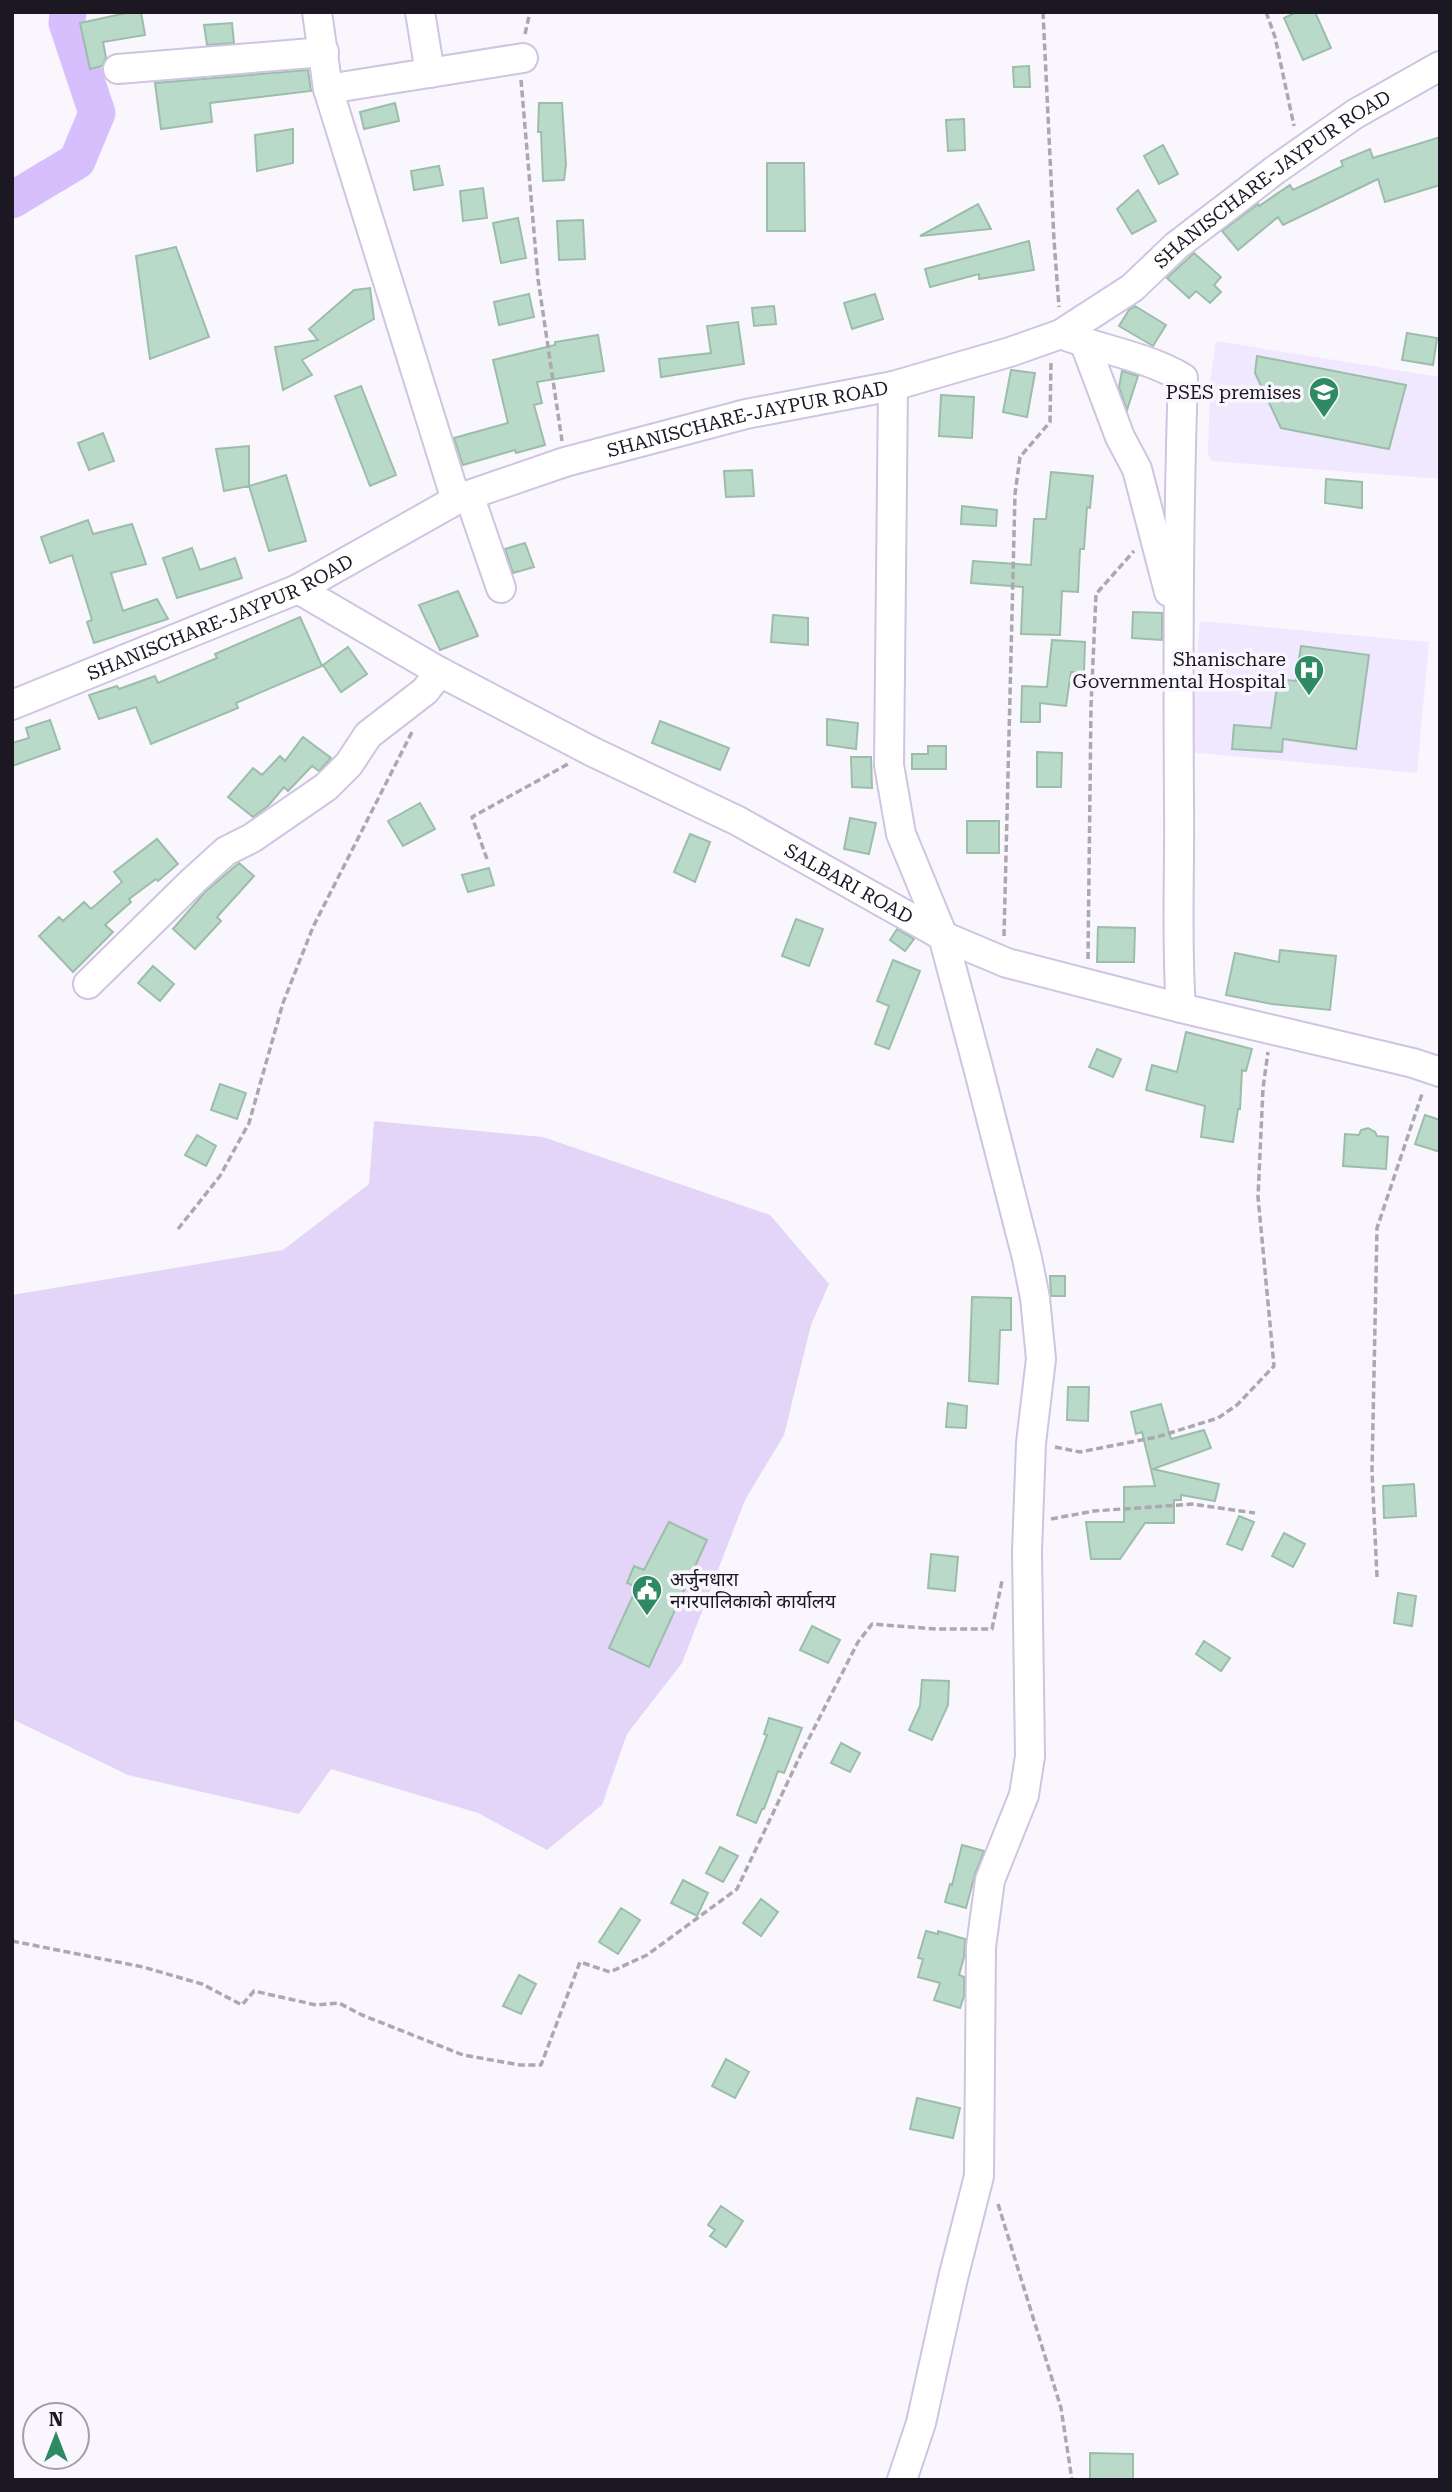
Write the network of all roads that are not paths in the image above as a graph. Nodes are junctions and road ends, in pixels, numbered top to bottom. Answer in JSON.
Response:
{"nodes":[{"id":1,"x":317,"y":12,"type":"edge"},
{"id":2,"x":420,"y":12,"type":"edge"},
{"id":3,"x":324,"y":52,"type":"junction"},
{"id":4,"x":523,"y":58,"type":"road end"},
{"id":5,"x":1440,"y":66,"type":"edge"},
{"id":6,"x":118,"y":69,"type":"dead end"},
{"id":7,"x":430,"y":73,"type":"junction"},
{"id":8,"x":328,"y":89,"type":"junction"},
{"id":9,"x":1066,"y":338,"type":"junction"},
{"id":10,"x":893,"y":386,"type":"junction"},
{"id":11,"x":462,"y":497,"type":"junction"},
{"id":12,"x":501,"y":588,"type":"dead end"},
{"id":13,"x":298,"y":589,"type":"junction"},
{"id":14,"x":1179,"y":628,"type":"junction"},
{"id":15,"x":440,"y":672,"type":"junction"},
{"id":16,"x":12,"y":705,"type":"edge"},
{"id":17,"x":943,"y":936,"type":"junction"},
{"id":18,"x":88,"y":984,"type":"dead end"},
{"id":19,"x":1181,"y":1008,"type":"junction"},
{"id":20,"x":1435,"y":1070,"type":"edge"},
{"id":21,"x":902,"y":2480,"type":"edge"}],
"edges":[{"from":1,"to":3,"type":"street"},
{"from":2,"to":7,"type":"street"},
{"from":3,"to":6,"type":"street"},
{"from":3,"to":8,"type":"street"},
{"from":4,"to":7,"type":"street"},
{"from":5,"to":9,"type":"street","name":"SHANISCHARE-JAYPUR ROAD"},
{"from":7,"to":8,"type":"street"},
{"from":8,"to":11,"type":"street"},
{"from":9,"to":10,"type":"street","name":"SHANISCHARE-JAYPUR ROAD"},
{"from":9,"to":14,"type":"street"},
{"from":9,"to":14,"type":"street"},
{"from":10,"to":11,"type":"street","name":"SHANISCHARE-JAYPUR ROAD"},
{"from":10,"to":17,"type":"street"},
{"from":11,"to":12,"type":"street"},
{"from":11,"to":13,"type":"street","name":"SHANISCHARE-JAYPUR ROAD"},
{"from":13,"to":15,"type":"street","name":"SALBARI ROAD"},
{"from":13,"to":16,"type":"street","name":"SHANISCHARE-JAYPUR ROAD"},
{"from":14,"to":19,"type":"street"},
{"from":15,"to":17,"type":"street","name":"SALBARI ROAD"},
{"from":15,"to":18,"type":"street"},
{"from":17,"to":19,"type":"street","name":"SALBARI ROAD"},
{"from":17,"to":21,"type":"street"},
{"from":19,"to":20,"type":"street","name":"SALBARI ROAD"}]}
